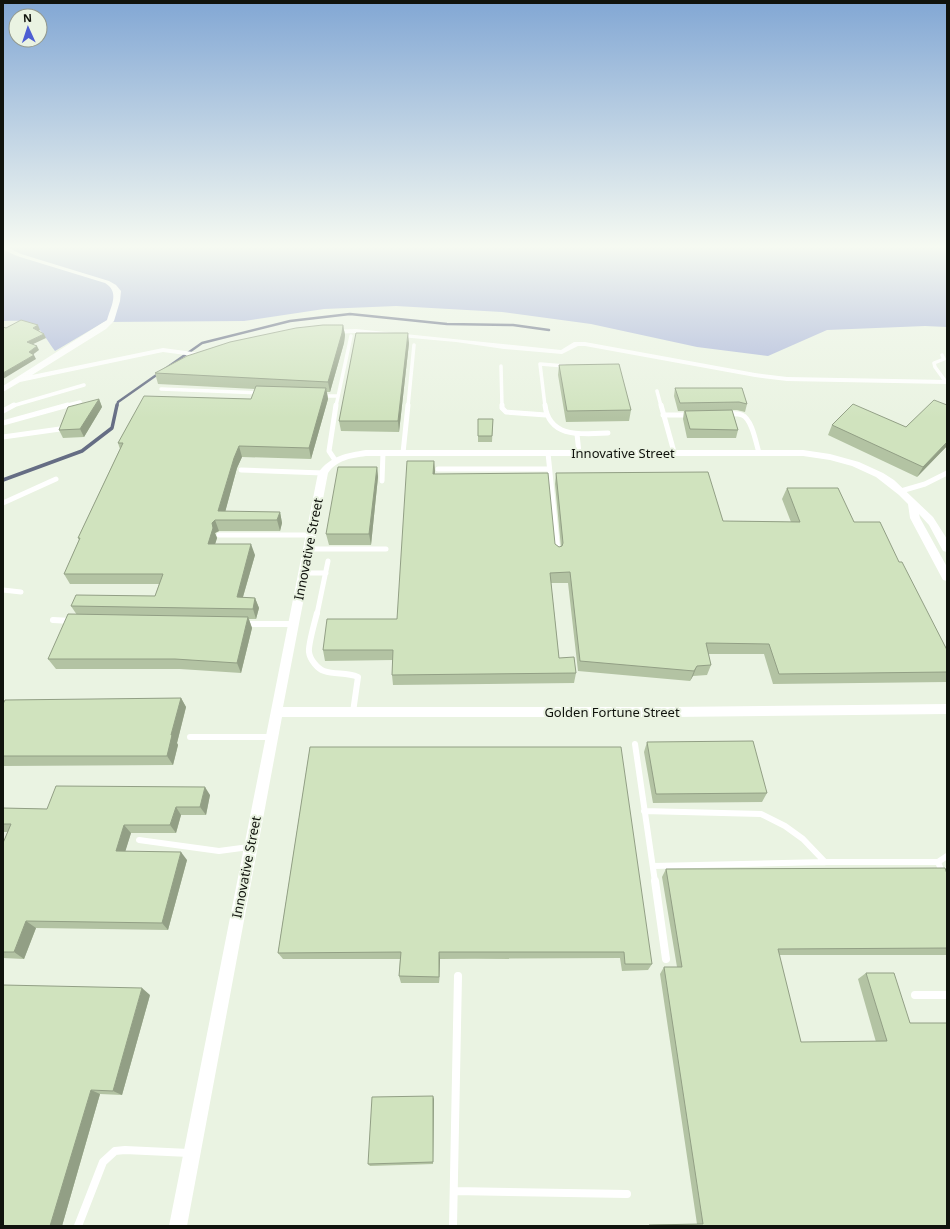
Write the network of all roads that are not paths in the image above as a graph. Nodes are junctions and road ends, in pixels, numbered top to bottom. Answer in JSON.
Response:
{"nodes":[{"id":1,"x":115,"y":303,"type":"edge"},
{"id":2,"x":326,"y":332,"type":"edge"},
{"id":3,"x":351,"y":336,"type":"dead end"},
{"id":4,"x":414,"y":345,"type":"dead end"},
{"id":5,"x":219,"y":353,"type":"edge"},
{"id":6,"x":942,"y":356,"type":"dead end"},
{"id":7,"x":501,"y":366,"type":"dead end"},
{"id":8,"x":572,"y":366,"type":"edge"},
{"id":9,"x":18,"y":380,"type":"junction"},
{"id":10,"x":946,"y":382,"type":"edge"},
{"id":11,"x":84,"y":385,"type":"dead end"},
{"id":12,"x":161,"y":389,"type":"dead end"},
{"id":13,"x":3,"y":390,"type":"edge"},
{"id":14,"x":657,"y":390,"type":"dead end"},
{"id":15,"x":268,"y":394,"type":"edge"},
{"id":16,"x":314,"y":395,"type":"edge"},
{"id":17,"x":338,"y":396,"type":"junction"},
{"id":18,"x":80,"y":402,"type":"edge"},
{"id":19,"x":3,"y":411,"type":"edge"},
{"id":20,"x":723,"y":414,"type":"edge"},
{"id":21,"x":546,"y":415,"type":"junction"},
{"id":22,"x":664,"y":415,"type":"junction"},
{"id":23,"x":693,"y":415,"type":"edge"},
{"id":24,"x":3,"y":423,"type":"edge"},
{"id":25,"x":60,"y":429,"type":"edge"},
{"id":26,"x":608,"y":433,"type":"dead end"},
{"id":27,"x":577,"y":434,"type":"junction"},
{"id":28,"x":3,"y":437,"type":"edge"},
{"id":29,"x":674,"y":452,"type":"junction"},
{"id":30,"x":383,"y":453,"type":"junction"},
{"id":31,"x":403,"y":453,"type":"junction"},
{"id":32,"x":548,"y":453,"type":"junction"},
{"id":33,"x":579,"y":453,"type":"junction"},
{"id":34,"x":759,"y":453,"type":"junction"},
{"id":35,"x":335,"y":460,"type":"junction"},
{"id":36,"x":438,"y":469,"type":"dead end"},
{"id":37,"x":549,"y":469,"type":"junction"},
{"id":38,"x":241,"y":470,"type":"dead end"},
{"id":39,"x":947,"y":472,"type":"edge"},
{"id":40,"x":323,"y":473,"type":"junction"},
{"id":41,"x":56,"y":479,"type":"dead end"},
{"id":42,"x":382,"y":481,"type":"dead end"},
{"id":43,"x":901,"y":491,"type":"junction"},
{"id":44,"x":3,"y":503,"type":"edge"},
{"id":45,"x":913,"y":504,"type":"junction"},
{"id":46,"x":219,"y":535,"type":"dead end"},
{"id":47,"x":310,"y":535,"type":"junction"},
{"id":48,"x":947,"y":548,"type":"edge"},
{"id":49,"x":308,"y":549,"type":"junction"},
{"id":50,"x":386,"y":549,"type":"dead end"},
{"id":51,"x":558,"y":554,"type":"edge"},
{"id":52,"x":328,"y":561,"type":"dead end"},
{"id":53,"x":303,"y":573,"type":"junction"},
{"id":54,"x":326,"y":573,"type":"junction"},
{"id":55,"x":947,"y":577,"type":"edge"},
{"id":56,"x":3,"y":590,"type":"edge"},
{"id":57,"x":21,"y":592,"type":"dead end"},
{"id":58,"x":53,"y":620,"type":"dead end"},
{"id":59,"x":77,"y":621,"type":"edge"},
{"id":60,"x":238,"y":624,"type":"edge"},
{"id":61,"x":294,"y":624,"type":"junction"},
{"id":62,"x":947,"y":709,"type":"edge"},
{"id":63,"x":277,"y":712,"type":"junction"},
{"id":64,"x":353,"y":712,"type":"junction"},
{"id":65,"x":190,"y":736,"type":"dead end"},
{"id":66,"x":272,"y":737,"type":"junction"},
{"id":67,"x":635,"y":744,"type":"dead end"},
{"id":68,"x":644,"y":811,"type":"junction"},
{"id":69,"x":139,"y":840,"type":"dead end"},
{"id":70,"x":249,"y":847,"type":"junction"},
{"id":71,"x":947,"y":856,"type":"edge"},
{"id":72,"x":825,"y":862,"type":"junction"},
{"id":73,"x":938,"y":862,"type":"junction"},
{"id":74,"x":652,"y":866,"type":"junction"},
{"id":75,"x":947,"y":884,"type":"edge"},
{"id":76,"x":666,"y":959,"type":"dead end"},
{"id":77,"x":458,"y":976,"type":"dead end"},
{"id":78,"x":914,"y":995,"type":"dead end"},
{"id":79,"x":947,"y":995,"type":"edge"},
{"id":80,"x":192,"y":1153,"type":"junction"},
{"id":81,"x":454,"y":1191,"type":"junction"},
{"id":82,"x":627,"y":1194,"type":"dead end"},
{"id":83,"x":78,"y":1226,"type":"edge"},
{"id":84,"x":178,"y":1226,"type":"edge"},
{"id":85,"x":453,"y":1226,"type":"edge"}],
"edges":[{"from":1,"to":9,"type":"street"},
{"from":2,"to":10,"type":"street"},
{"from":3,"to":17,"type":"lane"},
{"from":4,"to":31,"type":"lane"},
{"from":5,"to":9,"type":"street"},
{"from":6,"to":10,"type":"lane"},
{"from":7,"to":21,"type":"lane"},
{"from":8,"to":21,"type":"lane"},
{"from":9,"to":13,"type":"street"},
{"from":11,"to":19,"type":"lane"},
{"from":12,"to":15,"type":"lane"},
{"from":14,"to":22,"type":"lane"},
{"from":16,"to":17,"type":"lane"},
{"from":17,"to":35,"type":"lane"},
{"from":18,"to":24,"type":"lane"},
{"from":20,"to":34,"type":"lane"},
{"from":21,"to":27,"type":"lane"},
{"from":22,"to":23,"type":"lane"},
{"from":22,"to":29,"type":"lane"},
{"from":25,"to":28,"type":"lane"},
{"from":26,"to":27,"type":"lane"},
{"from":27,"to":33,"type":"lane"},
{"from":29,"to":33,"type":"street","name":"Innovative Street"},
{"from":29,"to":34,"type":"street","name":"Innovative Street"},
{"from":30,"to":31,"type":"street","name":"Innovative Street"},
{"from":30,"to":35,"type":"street","name":"Innovative Street"},
{"from":30,"to":42,"type":"lane"},
{"from":31,"to":32,"type":"street","name":"Innovative Street"},
{"from":32,"to":33,"type":"street","name":"Innovative Street"},
{"from":32,"to":37,"type":"lane"},
{"from":34,"to":43,"type":"street","name":"Innovative Street"},
{"from":35,"to":40,"type":"street"},
{"from":36,"to":37,"type":"lane"},
{"from":37,"to":51,"type":"lane"},
{"from":38,"to":40,"type":"lane"},
{"from":39,"to":43,"type":"lane"},
{"from":40,"to":47,"type":"street","name":"Innovative Street"},
{"from":41,"to":44,"type":"lane"},
{"from":43,"to":45,"type":"street","name":"Innovative Street"},
{"from":45,"to":48,"type":"street","name":"Innovative Street"},
{"from":45,"to":55,"type":"street"},
{"from":46,"to":47,"type":"lane"},
{"from":47,"to":49,"type":"street","name":"Innovative Street"},
{"from":49,"to":50,"type":"lane"},
{"from":49,"to":53,"type":"street","name":"Innovative Street"},
{"from":52,"to":54,"type":"lane"},
{"from":53,"to":54,"type":"lane"},
{"from":53,"to":61,"type":"street","name":"Innovative Street"},
{"from":54,"to":64,"type":"lane"},
{"from":56,"to":57,"type":"lane"},
{"from":58,"to":59,"type":"lane"},
{"from":60,"to":61,"type":"lane"},
{"from":61,"to":63,"type":"street","name":"Innovative Street"},
{"from":62,"to":64,"type":"street","name":"Golden Fortune Street"},
{"from":63,"to":64,"type":"street","name":"Golden Fortune Street"},
{"from":63,"to":66,"type":"street","name":"Innovative Street"},
{"from":65,"to":66,"type":"lane"},
{"from":66,"to":70,"type":"street","name":"Innovative Street"},
{"from":67,"to":68,"type":"lane"},
{"from":68,"to":72,"type":"lane"},
{"from":68,"to":74,"type":"lane"},
{"from":69,"to":70,"type":"lane"},
{"from":70,"to":80,"type":"street","name":"Innovative Street"},
{"from":71,"to":73,"type":"lane"},
{"from":72,"to":73,"type":"lane"},
{"from":72,"to":74,"type":"lane"},
{"from":73,"to":75,"type":"lane"},
{"from":74,"to":76,"type":"lane"},
{"from":77,"to":81,"type":"lane"},
{"from":78,"to":79,"type":"lane"},
{"from":80,"to":83,"type":"lane"},
{"from":80,"to":84,"type":"street","name":"Innovative Street"},
{"from":81,"to":82,"type":"lane"},
{"from":81,"to":85,"type":"lane"}]}
